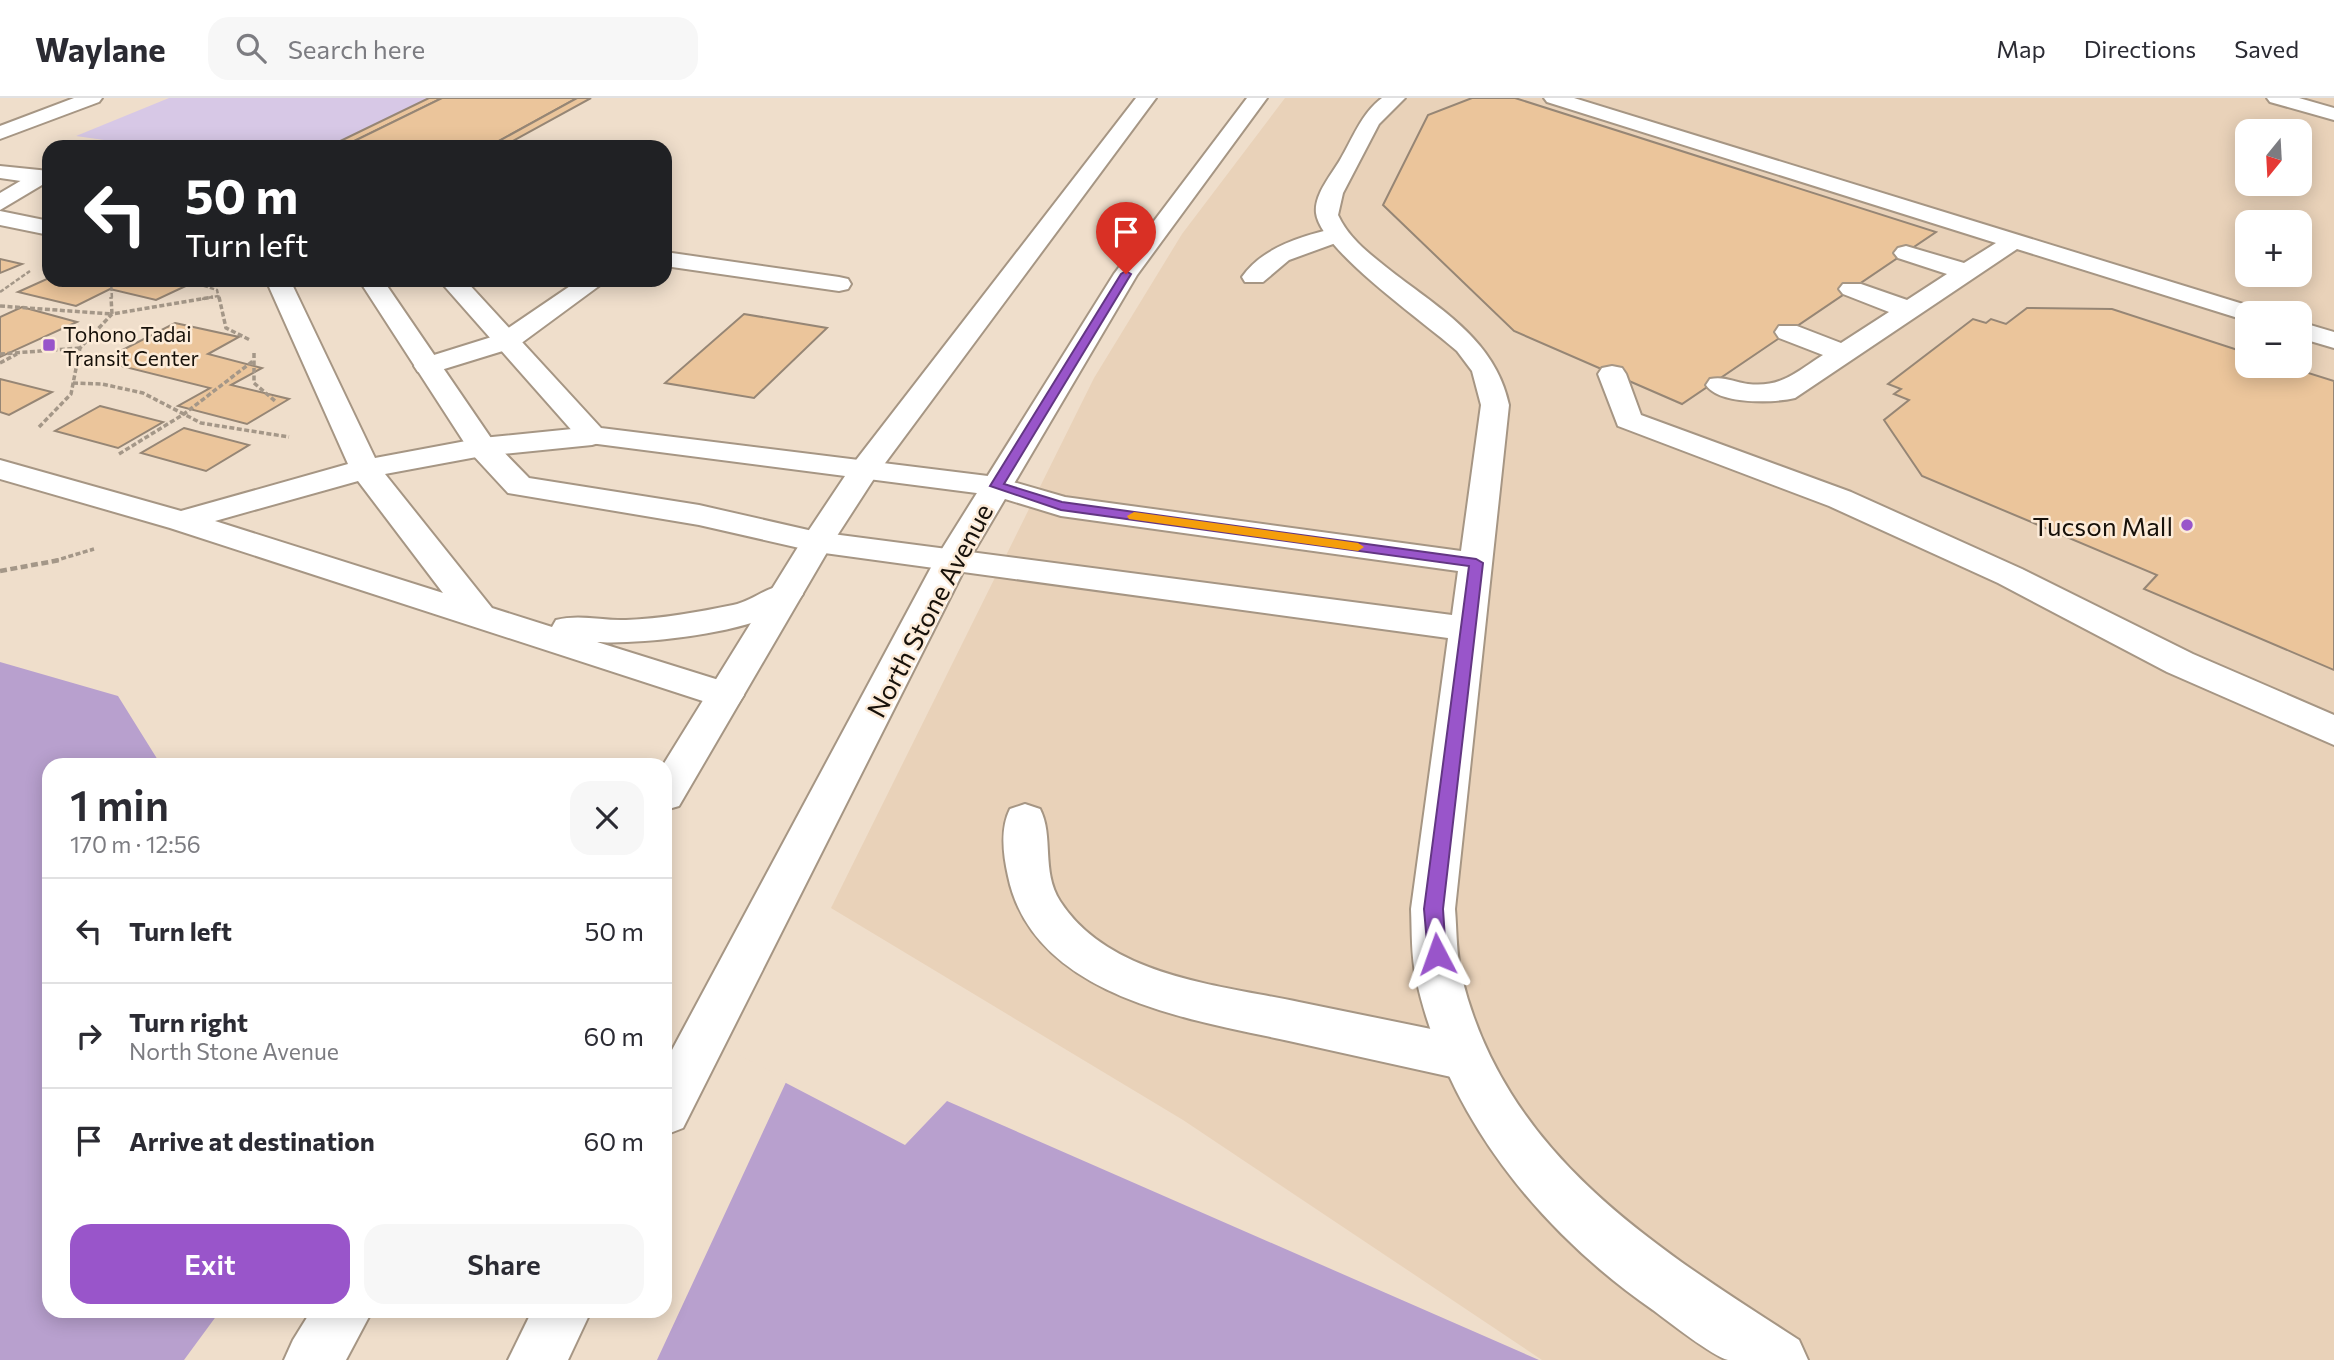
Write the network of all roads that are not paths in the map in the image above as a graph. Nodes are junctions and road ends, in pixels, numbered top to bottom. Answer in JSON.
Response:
{"nodes":[{"id":1,"x":92,"y":98,"type":"edge"},
{"id":2,"x":1146,"y":98,"type":"edge"},
{"id":3,"x":1257,"y":98,"type":"edge"},
{"id":4,"x":1395,"y":98,"type":"edge"},
{"id":5,"x":1554,"y":98,"type":"edge"},
{"id":6,"x":2277,"y":98,"type":"edge"},
{"id":7,"x":2334,"y":114,"type":"edge"},
{"id":8,"x":0,"y":134,"type":"edge"},
{"id":9,"x":0,"y":172,"type":"edge"},
{"id":10,"x":42,"y":178,"type":"edge"},
{"id":11,"x":42,"y":179,"type":"edge"},
{"id":12,"x":0,"y":202,"type":"edge"},
{"id":13,"x":0,"y":218,"type":"edge"},
{"id":14,"x":42,"y":227,"type":"edge"},
{"id":15,"x":1336,"y":235,"type":"junction"},
{"id":16,"x":2014,"y":242,"type":"junction"},
{"id":17,"x":1906,"y":253,"type":"dead end"},
{"id":18,"x":672,"y":260,"type":"edge"},
{"id":19,"x":1966,"y":272,"type":"junction"},
{"id":20,"x":1254,"y":277,"type":"dead end"},
{"id":21,"x":839,"y":284,"type":"dead end"},
{"id":22,"x":281,"y":287,"type":"edge"},
{"id":23,"x":376,"y":287,"type":"edge"},
{"id":24,"x":457,"y":287,"type":"edge"},
{"id":25,"x":585,"y":287,"type":"edge"},
{"id":26,"x":1852,"y":289,"type":"dead end"},
{"id":27,"x":2235,"y":309,"type":"edge"},
{"id":28,"x":1909,"y":310,"type":"junction"},
{"id":29,"x":1788,"y":332,"type":"dead end"},
{"id":30,"x":2312,"y":334,"type":"edge"},
{"id":31,"x":2334,"y":340,"type":"edge"},
{"id":32,"x":507,"y":341,"type":"junction"},
{"id":33,"x":1843,"y":354,"type":"junction"},
{"id":34,"x":428,"y":366,"type":"junction"},
{"id":35,"x":1612,"y":374,"type":"dead end"},
{"id":36,"x":1720,"y":385,"type":"dead end"},
{"id":37,"x":592,"y":436,"type":"junction"},
{"id":38,"x":482,"y":447,"type":"junction"},
{"id":39,"x":0,"y":469,"type":"edge"},
{"id":40,"x":365,"y":469,"type":"junction"},
{"id":41,"x":864,"y":471,"type":"junction"},
{"id":42,"x":996,"y":486,"type":"junction"},
{"id":43,"x":181,"y":521,"type":"junction"},
{"id":44,"x":817,"y":542,"type":"junction"},
{"id":45,"x":952,"y":560,"type":"junction"},
{"id":46,"x":1476,"y":563,"type":"junction"},
{"id":47,"x":786,"y":594,"type":"junction"},
{"id":48,"x":493,"y":620,"type":"junction"},
{"id":49,"x":1468,"y":629,"type":"junction"},
{"id":50,"x":725,"y":695,"type":"junction"},
{"id":51,"x":2334,"y":731,"type":"edge"},
{"id":52,"x":672,"y":783,"type":"edge"},
{"id":53,"x":1025,"y":820,"type":"dead end"},
{"id":54,"x":1465,"y":1058,"type":"junction"},
{"id":55,"x":672,"y":1098,"type":"edge"},
{"id":56,"x":340,"y":1318,"type":"edge"},
{"id":57,"x":558,"y":1318,"type":"edge"},
{"id":58,"x":313,"y":1360,"type":"edge"},
{"id":59,"x":537,"y":1360,"type":"edge"},
{"id":60,"x":1779,"y":1360,"type":"edge"}],
"edges":[{"from":1,"to":8,"type":"street"},
{"from":2,"to":41,"type":"street"},
{"from":3,"to":42,"type":"street","name":"North Stone Avenue"},
{"from":4,"to":15,"type":"street"},
{"from":5,"to":16,"type":"street"},
{"from":6,"to":7,"type":"street"},
{"from":9,"to":10,"type":"street"},
{"from":11,"to":12,"type":"street"},
{"from":13,"to":14,"type":"street"},
{"from":15,"to":20,"type":"street"},
{"from":15,"to":46,"type":"street"},
{"from":16,"to":19,"type":"street"},
{"from":16,"to":27,"type":"street"},
{"from":17,"to":19,"type":"street"},
{"from":18,"to":21,"type":"street"},
{"from":19,"to":28,"type":"street"},
{"from":22,"to":40,"type":"street"},
{"from":23,"to":34,"type":"street"},
{"from":24,"to":32,"type":"street"},
{"from":25,"to":32,"type":"street"},
{"from":26,"to":28,"type":"street"},
{"from":28,"to":33,"type":"street"},
{"from":29,"to":33,"type":"street"},
{"from":30,"to":31,"type":"street"},
{"from":32,"to":34,"type":"street"},
{"from":32,"to":37,"type":"street"},
{"from":33,"to":36,"type":"street"},
{"from":34,"to":38,"type":"street"},
{"from":35,"to":51,"type":"street"},
{"from":37,"to":38,"type":"street"},
{"from":37,"to":41,"type":"street"},
{"from":38,"to":40,"type":"street"},
{"from":38,"to":44,"type":"street"},
{"from":39,"to":43,"type":"street"},
{"from":40,"to":43,"type":"street"},
{"from":40,"to":48,"type":"street"},
{"from":41,"to":42,"type":"street"},
{"from":41,"to":44,"type":"street"},
{"from":42,"to":45,"type":"street","name":"North Stone Avenue"},
{"from":42,"to":46,"type":"street"},
{"from":43,"to":48,"type":"street"},
{"from":44,"to":45,"type":"street"},
{"from":44,"to":47,"type":"street"},
{"from":45,"to":49,"type":"street"},
{"from":45,"to":55,"type":"street","name":"North Stone Avenue"},
{"from":46,"to":49,"type":"street"},
{"from":47,"to":48,"type":"street"},
{"from":47,"to":50,"type":"street"},
{"from":48,"to":50,"type":"street"},
{"from":49,"to":54,"type":"street"},
{"from":50,"to":52,"type":"street"},
{"from":53,"to":54,"type":"street"},
{"from":54,"to":60,"type":"street"},
{"from":56,"to":58,"type":"street"},
{"from":57,"to":59,"type":"street"}]}
